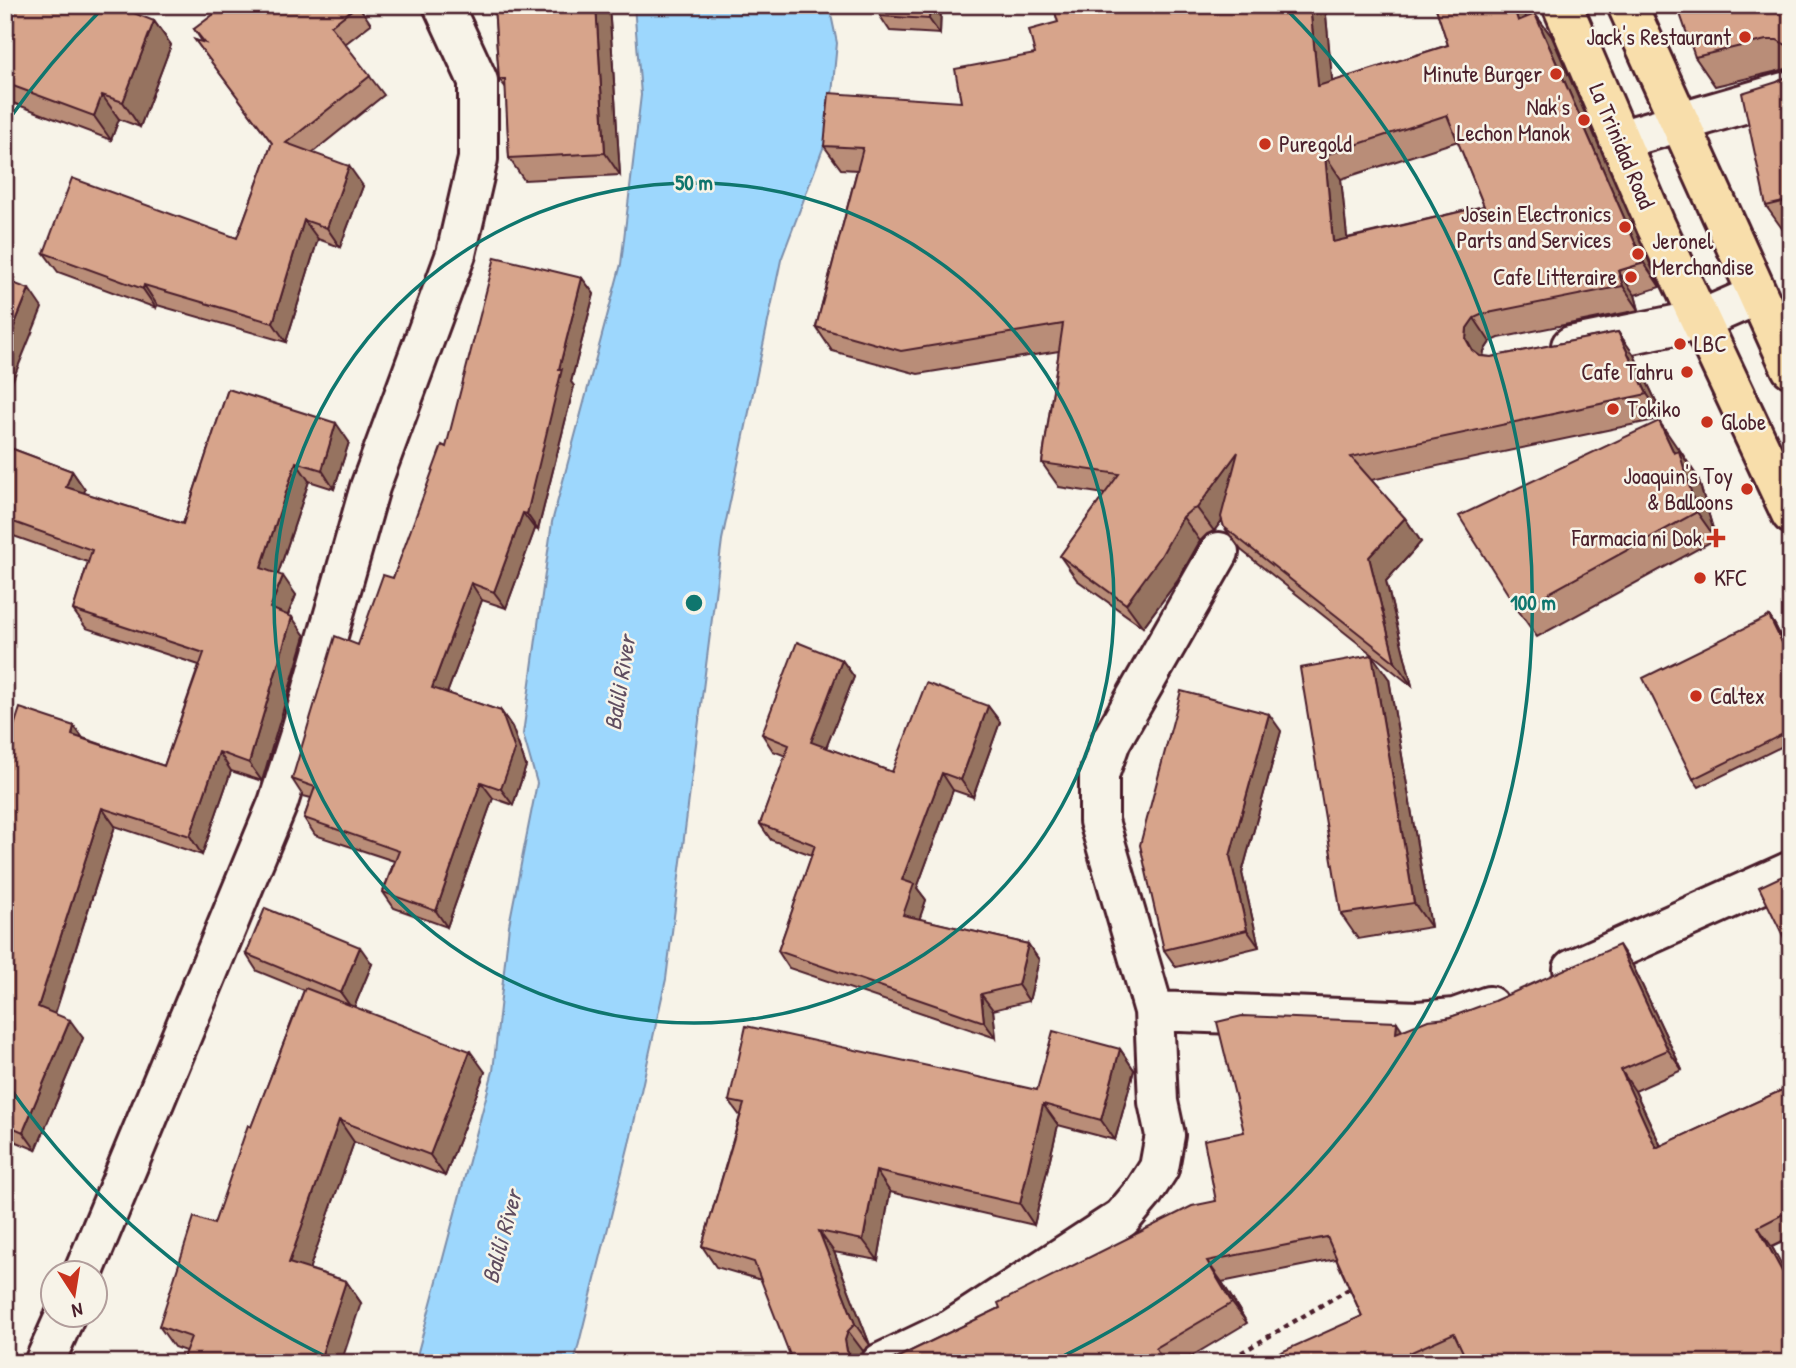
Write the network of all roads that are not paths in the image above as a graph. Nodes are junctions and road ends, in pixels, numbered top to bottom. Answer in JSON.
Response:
{"nodes":[{"id":1,"x":443,"y":5,"type":"edge"},
{"id":2,"x":1562,"y":5,"type":"edge"},
{"id":3,"x":1627,"y":5,"type":"edge"},
{"id":4,"x":1791,"y":90,"type":"edge"},
{"id":5,"x":1678,"y":121,"type":"junction"},
{"id":6,"x":1619,"y":140,"type":"junction"},
{"id":7,"x":1758,"y":295,"type":"junction"},
{"id":8,"x":1699,"y":320,"type":"junction"},
{"id":9,"x":1543,"y":351,"type":"edge"},
{"id":10,"x":1791,"y":368,"type":"edge"},
{"id":11,"x":1791,"y":514,"type":"edge"},
{"id":12,"x":1219,"y":552,"type":"edge"},
{"id":13,"x":1791,"y":871,"type":"edge"},
{"id":14,"x":1154,"y":1012,"type":"junction"},
{"id":15,"x":88,"y":1260,"type":"edge"},
{"id":16,"x":58,"y":1330,"type":"edge"},
{"id":17,"x":44,"y":1363,"type":"edge"},
{"id":18,"x":881,"y":1363,"type":"edge"}],
"edges":[{"from":1,"to":15,"type":"street"},
{"from":2,"to":6,"type":"highway","name":"La Trinidad Road"},
{"from":3,"to":5,"type":"highway"},
{"from":4,"to":5,"type":"street"},
{"from":5,"to":6,"type":"street"},
{"from":5,"to":7,"type":"highway"},
{"from":6,"to":8,"type":"highway","name":"La Trinidad Road"},
{"from":7,"to":8,"type":"street"},
{"from":7,"to":10,"type":"highway"},
{"from":8,"to":9,"type":"street"},
{"from":8,"to":11,"type":"highway","name":"La Trinidad Road"},
{"from":12,"to":14,"type":"street"},
{"from":13,"to":14,"type":"street"},
{"from":14,"to":18,"type":"street"},
{"from":16,"to":17,"type":"street"}]}
